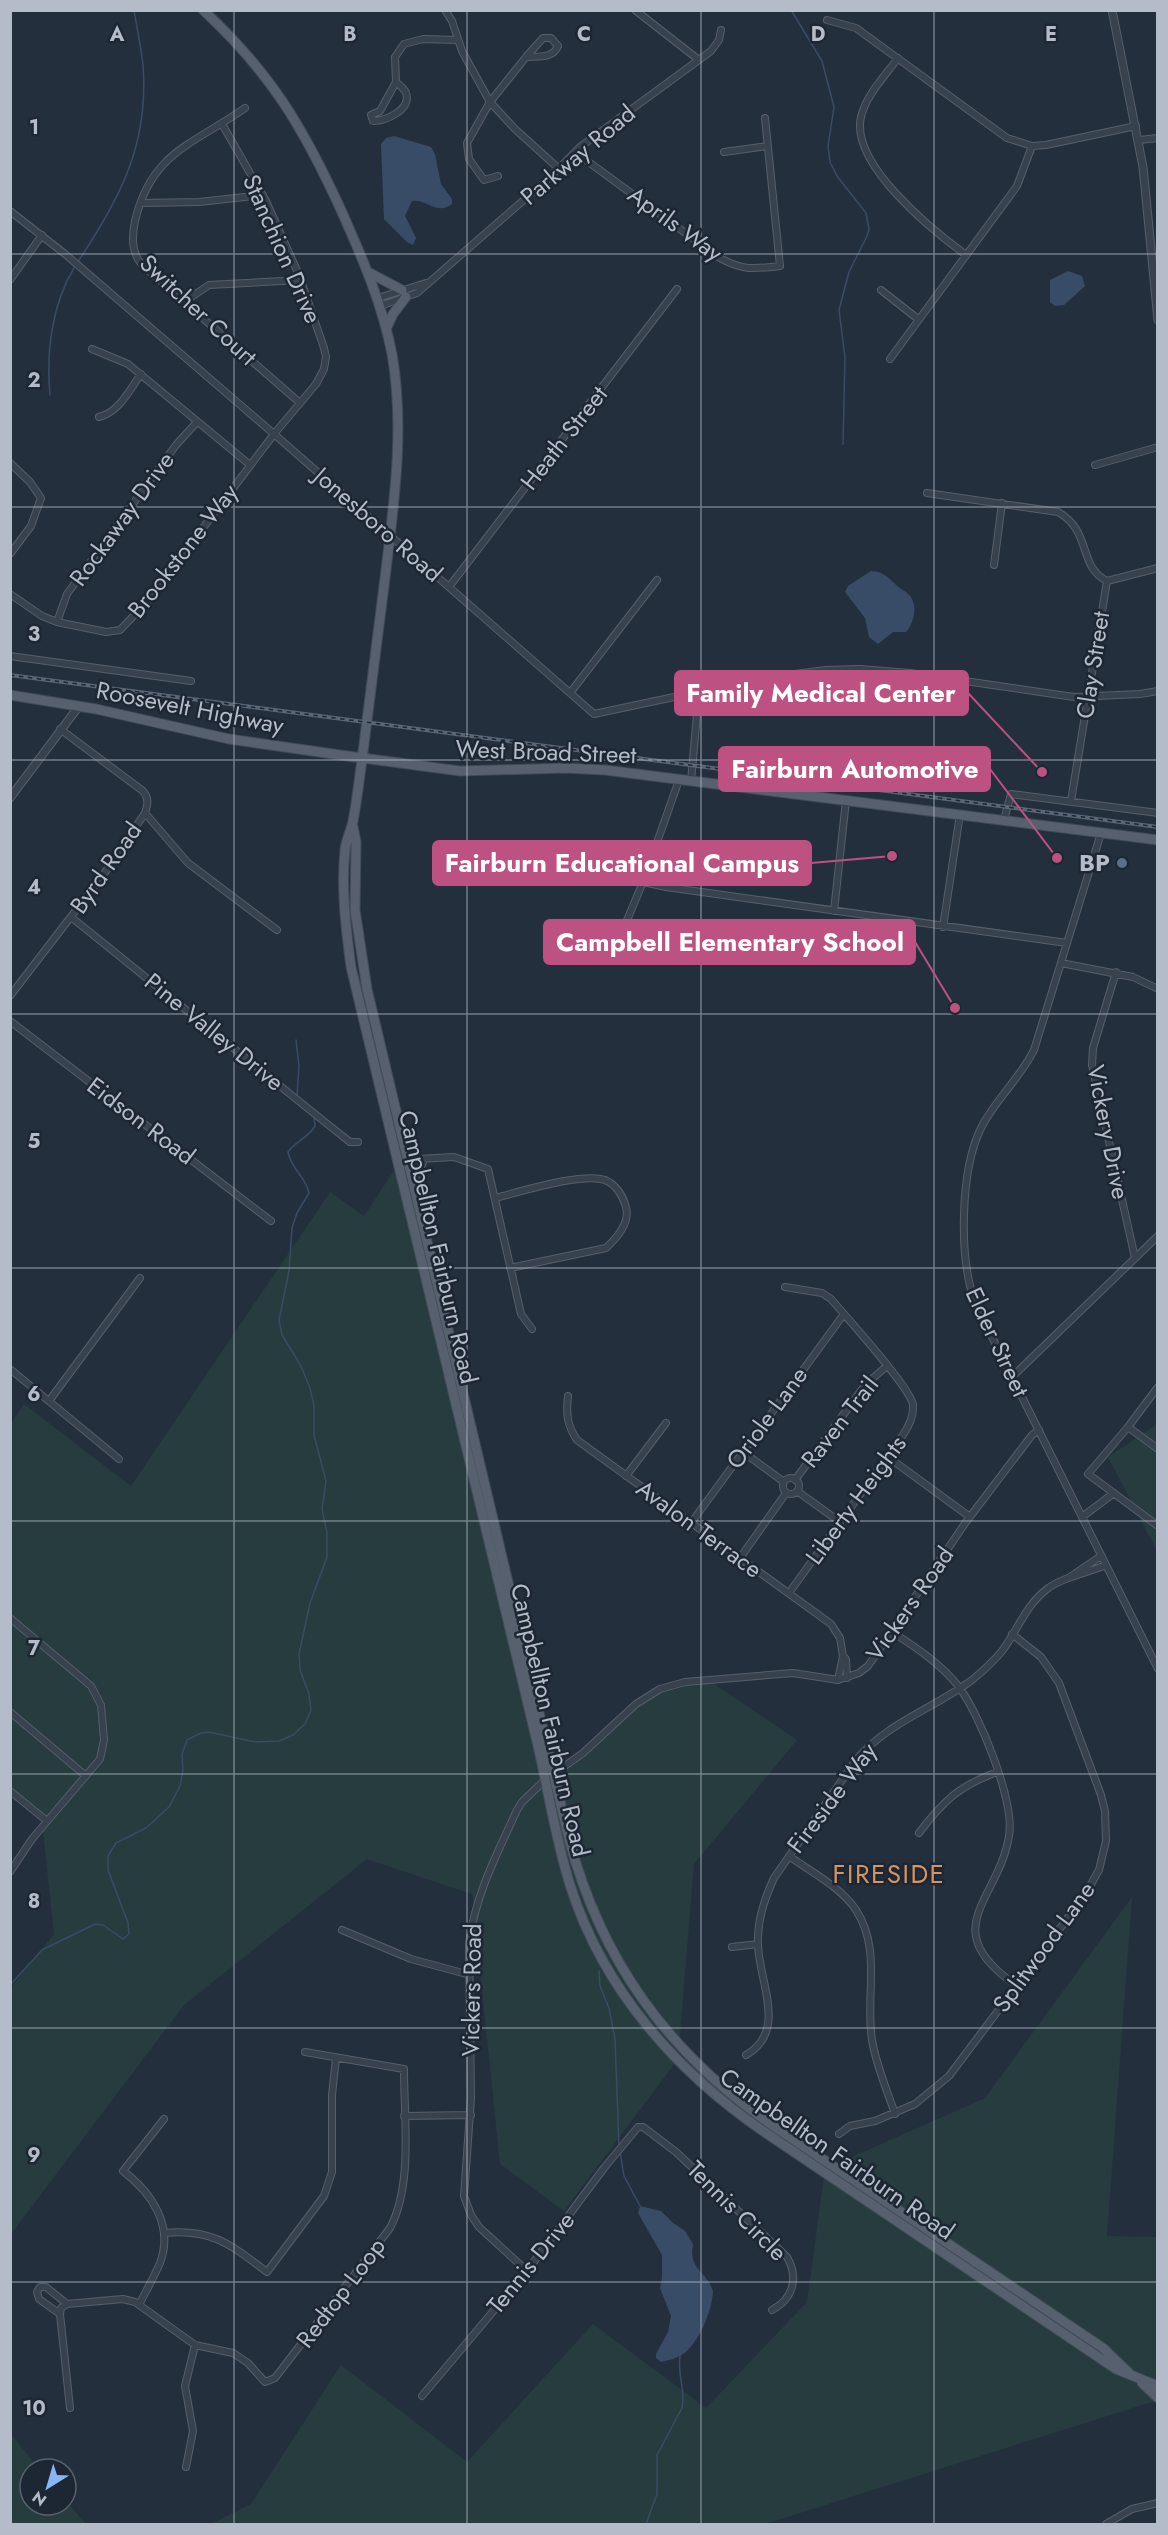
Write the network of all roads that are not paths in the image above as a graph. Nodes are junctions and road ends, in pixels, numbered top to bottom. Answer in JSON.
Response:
{"nodes":[{"id":1,"x":203,"y":10,"type":"edge"},
{"id":2,"x":445,"y":10,"type":"edge"},
{"id":3,"x":635,"y":10,"type":"edge"},
{"id":4,"x":1112,"y":10,"type":"edge"},
{"id":5,"x":827,"y":20,"type":"dead end"},
{"id":6,"x":721,"y":30,"type":"dead end"},
{"id":7,"x":458,"y":40,"type":"junction"},
{"id":8,"x":526,"y":57,"type":"junction"},
{"id":9,"x":898,"y":58,"type":"junction"},
{"id":10,"x":699,"y":60,"type":"junction"},
{"id":11,"x":396,"y":82,"type":"junction"},
{"id":12,"x":490,"y":102,"type":"junction"},
{"id":13,"x":245,"y":108,"type":"dead end"},
{"id":14,"x":765,"y":118,"type":"dead end"},
{"id":15,"x":222,"y":124,"type":"junction"},
{"id":16,"x":1136,"y":126,"type":"junction"},
{"id":17,"x":1158,"y":138,"type":"edge"},
{"id":18,"x":1139,"y":140,"type":"junction"},
{"id":19,"x":767,"y":146,"type":"junction"},
{"id":20,"x":1032,"y":146,"type":"junction"},
{"id":21,"x":575,"y":152,"type":"junction"},
{"id":22,"x":724,"y":152,"type":"dead end"},
{"id":23,"x":558,"y":168,"type":"junction"},
{"id":24,"x":498,"y":176,"type":"dead end"},
{"id":25,"x":263,"y":195,"type":"junction"},
{"id":26,"x":141,"y":203,"type":"junction"},
{"id":27,"x":10,"y":211,"type":"edge"},
{"id":28,"x":42,"y":236,"type":"junction"},
{"id":29,"x":966,"y":255,"type":"junction"},
{"id":30,"x":368,"y":272,"type":"junction"},
{"id":31,"x":10,"y":280,"type":"edge"},
{"id":32,"x":301,"y":280,"type":"junction"},
{"id":33,"x":677,"y":289,"type":"dead end"},
{"id":34,"x":881,"y":290,"type":"dead end"},
{"id":35,"x":404,"y":294,"type":"junction"},
{"id":36,"x":184,"y":302,"type":"junction"},
{"id":37,"x":379,"y":302,"type":"junction"},
{"id":38,"x":918,"y":320,"type":"junction"},
{"id":39,"x":1158,"y":320,"type":"edge"},
{"id":40,"x":386,"y":330,"type":"junction"},
{"id":41,"x":92,"y":349,"type":"dead end"},
{"id":42,"x":890,"y":359,"type":"dead end"},
{"id":43,"x":141,"y":374,"type":"junction"},
{"id":44,"x":300,"y":403,"type":"junction"},
{"id":45,"x":99,"y":417,"type":"dead end"},
{"id":46,"x":197,"y":422,"type":"junction"},
{"id":47,"x":274,"y":434,"type":"junction"},
{"id":48,"x":1158,"y":447,"type":"edge"},
{"id":49,"x":10,"y":464,"type":"edge"},
{"id":50,"x":250,"y":465,"type":"junction"},
{"id":51,"x":1095,"y":465,"type":"dead end"},
{"id":52,"x":927,"y":493,"type":"dead end"},
{"id":53,"x":1002,"y":503,"type":"junction"},
{"id":54,"x":390,"y":535,"type":"junction"},
{"id":55,"x":10,"y":554,"type":"edge"},
{"id":56,"x":994,"y":565,"type":"dead end"},
{"id":57,"x":1158,"y":568,"type":"edge"},
{"id":58,"x":657,"y":580,"type":"dead end"},
{"id":59,"x":1107,"y":581,"type":"junction"},
{"id":60,"x":449,"y":587,"type":"junction"},
{"id":61,"x":10,"y":594,"type":"edge"},
{"id":62,"x":57,"y":621,"type":"junction"},
{"id":63,"x":10,"y":656,"type":"edge"},
{"id":64,"x":191,"y":681,"type":"dead end"},
{"id":65,"x":1158,"y":691,"type":"edge"},
{"id":66,"x":699,"y":692,"type":"junction"},
{"id":67,"x":570,"y":693,"type":"junction"},
{"id":68,"x":10,"y":695,"type":"edge"},
{"id":69,"x":1088,"y":697,"type":"junction"},
{"id":70,"x":79,"y":706,"type":"junction"},
{"id":71,"x":60,"y":729,"type":"junction"},
{"id":72,"x":362,"y":757,"type":"junction"},
{"id":73,"x":679,"y":780,"type":"junction"},
{"id":74,"x":691,"y":781,"type":"junction"},
{"id":75,"x":10,"y":798,"type":"edge"},
{"id":76,"x":846,"y":800,"type":"junction"},
{"id":77,"x":1071,"y":801,"type":"junction"},
{"id":78,"x":145,"y":813,"type":"junction"},
{"id":79,"x":1158,"y":813,"type":"edge"},
{"id":80,"x":960,"y":814,"type":"junction"},
{"id":81,"x":1004,"y":820,"type":"junction"},
{"id":82,"x":353,"y":823,"type":"junction"},
{"id":83,"x":1101,"y":832,"type":"junction"},
{"id":84,"x":1158,"y":840,"type":"edge"},
{"id":85,"x":643,"y":882,"type":"junction"},
{"id":86,"x":834,"y":911,"type":"junction"},
{"id":87,"x":71,"y":917,"type":"junction"},
{"id":88,"x":943,"y":927,"type":"junction"},
{"id":89,"x":277,"y":930,"type":"dead end"},
{"id":90,"x":1067,"y":943,"type":"junction"},
{"id":91,"x":617,"y":944,"type":"dead end"},
{"id":92,"x":1062,"y":963,"type":"junction"},
{"id":93,"x":1116,"y":972,"type":"junction"},
{"id":94,"x":1158,"y":989,"type":"edge"},
{"id":95,"x":10,"y":996,"type":"edge"},
{"id":96,"x":10,"y":1021,"type":"edge"},
{"id":97,"x":358,"y":1142,"type":"dead end"},
{"id":98,"x":406,"y":1148,"type":"junction"},
{"id":99,"x":424,"y":1160,"type":"junction"},
{"id":100,"x":414,"y":1183,"type":"junction"},
{"id":101,"x":495,"y":1198,"type":"junction"},
{"id":102,"x":271,"y":1221,"type":"dead end"},
{"id":103,"x":1158,"y":1236,"type":"edge"},
{"id":104,"x":1135,"y":1258,"type":"junction"},
{"id":105,"x":510,"y":1268,"type":"junction"},
{"id":106,"x":140,"y":1278,"type":"dead end"},
{"id":107,"x":785,"y":1287,"type":"dead end"},
{"id":108,"x":844,"y":1314,"type":"junction"},
{"id":109,"x":532,"y":1329,"type":"dead end"},
{"id":110,"x":887,"y":1366,"type":"junction"},
{"id":111,"x":10,"y":1369,"type":"edge"},
{"id":112,"x":1012,"y":1377,"type":"junction"},
{"id":113,"x":1158,"y":1387,"type":"edge"},
{"id":114,"x":568,"y":1396,"type":"dead end"},
{"id":115,"x":49,"y":1401,"type":"junction"},
{"id":116,"x":666,"y":1423,"type":"dead end"},
{"id":117,"x":1128,"y":1427,"type":"junction"},
{"id":118,"x":1039,"y":1430,"type":"junction"},
{"id":119,"x":1158,"y":1449,"type":"edge"},
{"id":120,"x":743,"y":1452,"type":"junction"},
{"id":121,"x":888,"y":1457,"type":"junction"},
{"id":122,"x":119,"y":1459,"type":"dead end"},
{"id":123,"x":626,"y":1476,"type":"junction"},
{"id":124,"x":795,"y":1480,"type":"junction"},
{"id":125,"x":784,"y":1482,"type":"junction"},
{"id":126,"x":797,"y":1491,"type":"junction"},
{"id":127,"x":1114,"y":1492,"type":"junction"},
{"id":128,"x":786,"y":1493,"type":"junction"},
{"id":129,"x":1082,"y":1516,"type":"junction"},
{"id":130,"x":970,"y":1517,"type":"junction"},
{"id":131,"x":840,"y":1522,"type":"junction"},
{"id":132,"x":691,"y":1523,"type":"junction"},
{"id":133,"x":1158,"y":1526,"type":"edge"},
{"id":134,"x":1101,"y":1556,"type":"junction"},
{"id":135,"x":740,"y":1558,"type":"junction"},
{"id":136,"x":1106,"y":1565,"type":"junction"},
{"id":137,"x":1070,"y":1578,"type":"junction"},
{"id":138,"x":789,"y":1593,"type":"junction"},
{"id":139,"x":10,"y":1617,"type":"edge"},
{"id":140,"x":892,"y":1632,"type":"junction"},
{"id":141,"x":1012,"y":1634,"type":"junction"},
{"id":142,"x":843,"y":1656,"type":"junction"},
{"id":143,"x":1158,"y":1669,"type":"edge"},
{"id":144,"x":848,"y":1678,"type":"junction"},
{"id":145,"x":838,"y":1680,"type":"junction"},
{"id":146,"x":959,"y":1687,"type":"junction"},
{"id":147,"x":10,"y":1712,"type":"edge"},
{"id":148,"x":997,"y":1772,"type":"junction"},
{"id":149,"x":555,"y":1774,"type":"junction"},
{"id":150,"x":86,"y":1776,"type":"junction"},
{"id":151,"x":546,"y":1780,"type":"junction"},
{"id":152,"x":10,"y":1791,"type":"edge"},
{"id":153,"x":47,"y":1821,"type":"junction"},
{"id":154,"x":919,"y":1833,"type":"dead end"},
{"id":155,"x":789,"y":1856,"type":"junction"},
{"id":156,"x":10,"y":1872,"type":"edge"},
{"id":157,"x":342,"y":1930,"type":"dead end"},
{"id":158,"x":758,"y":1944,"type":"junction"},
{"id":159,"x":732,"y":1947,"type":"dead end"},
{"id":160,"x":470,"y":1975,"type":"junction"},
{"id":161,"x":1017,"y":1986,"type":"junction"},
{"id":162,"x":305,"y":2052,"type":"dead end"},
{"id":163,"x":746,"y":2055,"type":"dead end"},
{"id":164,"x":336,"y":2058,"type":"junction"},
{"id":165,"x":895,"y":2114,"type":"junction"},
{"id":166,"x":471,"y":2115,"type":"junction"},
{"id":167,"x":404,"y":2116,"type":"junction"},
{"id":168,"x":164,"y":2119,"type":"dead end"},
{"id":169,"x":638,"y":2127,"type":"joint"},
{"id":170,"x":839,"y":2134,"type":"dead end"},
{"id":171,"x":164,"y":2233,"type":"junction"},
{"id":172,"x":527,"y":2271,"type":"junction"},
{"id":173,"x":67,"y":2304,"type":"junction"},
{"id":174,"x":139,"y":2305,"type":"junction"},
{"id":175,"x":772,"y":2310,"type":"dead end"},
{"id":176,"x":60,"y":2314,"type":"junction"},
{"id":177,"x":195,"y":2345,"type":"junction"},
{"id":178,"x":1130,"y":2373,"type":"junction"},
{"id":179,"x":1158,"y":2386,"type":"edge"},
{"id":180,"x":422,"y":2396,"type":"dead end"},
{"id":181,"x":1158,"y":2398,"type":"edge"},
{"id":182,"x":70,"y":2408,"type":"dead end"},
{"id":183,"x":186,"y":2467,"type":"dead end"},
{"id":184,"x":1158,"y":2503,"type":"edge"},
{"id":185,"x":1106,"y":2524,"type":"edge"}],
"edges":[{"from":1,"to":30,"type":"main road","name":"Campbellton Fairburn Road"},
{"from":2,"to":7,"type":"street"},
{"from":3,"to":10,"type":"street"},
{"from":4,"to":16,"type":"street"},
{"from":5,"to":9,"type":"street"},
{"from":6,"to":10,"type":"street","name":"Parkway Road"},
{"from":7,"to":11,"type":"street"},
{"from":7,"to":12,"type":"street"},
{"from":8,"to":8,"type":"street"},
{"from":8,"to":12,"type":"street"},
{"from":9,"to":20,"type":"street"},
{"from":9,"to":29,"type":"street"},
{"from":10,"to":21,"type":"street","name":"Parkway Road"},
{"from":11,"to":11,"type":"street"},
{"from":12,"to":23,"type":"street"},
{"from":12,"to":24,"type":"street"},
{"from":13,"to":15,"type":"street","name":"Switcher Court"},
{"from":14,"to":19,"type":"street","name":"Aprils Way"},
{"from":15,"to":25,"type":"street","name":"Stanchion Drive"},
{"from":15,"to":26,"type":"street","name":"Switcher Court"},
{"from":16,"to":18,"type":"street"},
{"from":16,"to":20,"type":"street"},
{"from":17,"to":18,"type":"street"},
{"from":18,"to":39,"type":"street"},
{"from":19,"to":21,"type":"street","name":"Aprils Way"},
{"from":19,"to":22,"type":"street"},
{"from":20,"to":29,"type":"street"},
{"from":21,"to":23,"type":"street","name":"Parkway Road"},
{"from":23,"to":35,"type":"street","name":"Parkway Road"},
{"from":25,"to":26,"type":"street"},
{"from":25,"to":32,"type":"street","name":"Stanchion Drive"},
{"from":26,"to":36,"type":"street","name":"Switcher Court"},
{"from":27,"to":28,"type":"street","name":"Jonesboro Road"},
{"from":28,"to":31,"type":"street"},
{"from":28,"to":47,"type":"street","name":"Jonesboro Road"},
{"from":29,"to":38,"type":"street"},
{"from":30,"to":35,"type":"main road"},
{"from":30,"to":37,"type":"main road","name":"Campbellton Fairburn Road"},
{"from":32,"to":36,"type":"street"},
{"from":32,"to":44,"type":"street","name":"Stanchion Drive"},
{"from":33,"to":60,"type":"street","name":"Heath Street"},
{"from":34,"to":38,"type":"street"},
{"from":35,"to":37,"type":"street","name":"Parkway Road"},
{"from":35,"to":40,"type":"main road"},
{"from":36,"to":44,"type":"street","name":"Switcher Court"},
{"from":37,"to":40,"type":"main road","name":"Campbellton Fairburn Road"},
{"from":38,"to":42,"type":"street"},
{"from":40,"to":54,"type":"main road","name":"Campbellton Fairburn Road"},
{"from":41,"to":43,"type":"street"},
{"from":43,"to":45,"type":"street"},
{"from":43,"to":46,"type":"street"},
{"from":44,"to":47,"type":"street","name":"Stanchion Drive"},
{"from":46,"to":50,"type":"street"},
{"from":46,"to":62,"type":"street","name":"Rockaway Drive"},
{"from":47,"to":50,"type":"street","name":"Brookstone Way"},
{"from":47,"to":54,"type":"street","name":"Jonesboro Road"},
{"from":48,"to":51,"type":"street"},
{"from":49,"to":55,"type":"street"},
{"from":50,"to":62,"type":"street","name":"Brookstone Way"},
{"from":52,"to":53,"type":"street"},
{"from":53,"to":56,"type":"street"},
{"from":53,"to":59,"type":"street"},
{"from":54,"to":60,"type":"street","name":"Jonesboro Road"},
{"from":54,"to":72,"type":"main road","name":"Campbellton Fairburn Road"},
{"from":57,"to":59,"type":"street","name":"Clay Street"},
{"from":58,"to":67,"type":"street"},
{"from":59,"to":69,"type":"street","name":"Clay Street"},
{"from":60,"to":67,"type":"street","name":"Jonesboro Road"},
{"from":61,"to":62,"type":"street","name":"Brookstone Way"},
{"from":63,"to":64,"type":"street"},
{"from":65,"to":69,"type":"street"},
{"from":66,"to":67,"type":"street","name":"Jonesboro Road"},
{"from":66,"to":69,"type":"street"},
{"from":66,"to":74,"type":"street"},
{"from":68,"to":70,"type":"main road","name":"Roosevelt Highway"},
{"from":69,"to":77,"type":"street","name":"Clay Street"},
{"from":70,"to":71,"type":"street"},
{"from":70,"to":72,"type":"main road","name":"Roosevelt Highway"},
{"from":71,"to":75,"type":"street"},
{"from":71,"to":78,"type":"street","name":"Byrd Road"},
{"from":72,"to":73,"type":"main road","name":"West Broad Street"},
{"from":72,"to":82,"type":"main road","name":"Campbellton Fairburn Road"},
{"from":73,"to":74,"type":"main road","name":"West Broad Street"},
{"from":73,"to":85,"type":"street"},
{"from":74,"to":76,"type":"main road","name":"West Broad Street"},
{"from":76,"to":80,"type":"main road","name":"West Broad Street"},
{"from":76,"to":86,"type":"street"},
{"from":77,"to":79,"type":"street"},
{"from":77,"to":81,"type":"street"},
{"from":78,"to":87,"type":"street","name":"Byrd Road"},
{"from":78,"to":89,"type":"street"},
{"from":80,"to":81,"type":"main road","name":"West Broad Street"},
{"from":80,"to":88,"type":"street"},
{"from":81,"to":83,"type":"main road","name":"West Broad Street"},
{"from":82,"to":98,"type":"main road","name":"Campbellton Fairburn Road"},
{"from":82,"to":151,"type":"main road","name":"Campbellton Fairburn Road"},
{"from":83,"to":84,"type":"main road","name":"West Broad Street"},
{"from":83,"to":90,"type":"street","name":"Elder Street"},
{"from":85,"to":86,"type":"street"},
{"from":85,"to":91,"type":"street"},
{"from":86,"to":88,"type":"street"},
{"from":87,"to":95,"type":"street","name":"Byrd Road"},
{"from":87,"to":97,"type":"street","name":"Pine Valley Drive"},
{"from":88,"to":90,"type":"street"},
{"from":90,"to":92,"type":"street","name":"Elder Street"},
{"from":92,"to":93,"type":"street"},
{"from":92,"to":112,"type":"street","name":"Elder Street"},
{"from":93,"to":94,"type":"street"},
{"from":93,"to":104,"type":"street","name":"Vickery Drive"},
{"from":96,"to":102,"type":"street","name":"Eidson Road"},
{"from":98,"to":99,"type":"street"},
{"from":98,"to":100,"type":"main road","name":"Campbellton Fairburn Road"},
{"from":99,"to":100,"type":"street"},
{"from":99,"to":101,"type":"street"},
{"from":100,"to":149,"type":"main road","name":"Campbellton Fairburn Road"},
{"from":101,"to":105,"type":"street"},
{"from":101,"to":105,"type":"street"},
{"from":103,"to":104,"type":"street"},
{"from":104,"to":112,"type":"street"},
{"from":105,"to":109,"type":"street"},
{"from":106,"to":115,"type":"street"},
{"from":107,"to":108,"type":"street","name":"Liberty Heights"},
{"from":108,"to":110,"type":"street","name":"Liberty Heights"},
{"from":108,"to":120,"type":"street","name":"Oriole Lane"},
{"from":110,"to":121,"type":"street","name":"Liberty Heights"},
{"from":110,"to":124,"type":"street","name":"Raven Trail"},
{"from":111,"to":115,"type":"street"},
{"from":112,"to":118,"type":"street","name":"Elder Street"},
{"from":113,"to":117,"type":"street"},
{"from":114,"to":123,"type":"street","name":"Avalon Terrace"},
{"from":115,"to":122,"type":"street"},
{"from":116,"to":123,"type":"street"},
{"from":117,"to":119,"type":"street"},
{"from":117,"to":127,"type":"street"},
{"from":118,"to":129,"type":"street","name":"Elder Street"},
{"from":118,"to":130,"type":"street","name":"Vickers Road"},
{"from":120,"to":125,"type":"street"},
{"from":120,"to":132,"type":"street","name":"Oriole Lane"},
{"from":121,"to":130,"type":"street"},
{"from":121,"to":131,"type":"street","name":"Liberty Heights"},
{"from":123,"to":132,"type":"street","name":"Avalon Terrace"},
{"from":124,"to":125,"type":"street"},
{"from":124,"to":126,"type":"street"},
{"from":125,"to":128,"type":"street"},
{"from":126,"to":128,"type":"street"},
{"from":126,"to":131,"type":"street"},
{"from":127,"to":129,"type":"street"},
{"from":127,"to":133,"type":"street"},
{"from":128,"to":135,"type":"street","name":"Raven Trail"},
{"from":129,"to":134,"type":"street","name":"Elder Street"},
{"from":130,"to":140,"type":"street","name":"Vickers Road"},
{"from":131,"to":138,"type":"street","name":"Liberty Heights"},
{"from":132,"to":135,"type":"street","name":"Avalon Terrace"},
{"from":134,"to":136,"type":"street","name":"Elder Street"},
{"from":134,"to":137,"type":"street","name":"Fireside Way"},
{"from":135,"to":138,"type":"street","name":"Avalon Terrace"},
{"from":136,"to":137,"type":"street","name":"Fireside Way"},
{"from":136,"to":143,"type":"street","name":"Elder Street"},
{"from":137,"to":141,"type":"street","name":"Fireside Way"},
{"from":138,"to":142,"type":"street","name":"Avalon Terrace"},
{"from":139,"to":150,"type":"street"},
{"from":140,"to":144,"type":"street","name":"Vickers Road"},
{"from":140,"to":146,"type":"street"},
{"from":141,"to":146,"type":"street","name":"Fireside Way"},
{"from":141,"to":161,"type":"street","name":"Splitwood Lane"},
{"from":142,"to":144,"type":"street","name":"Avalon Terrace"},
{"from":142,"to":145,"type":"street"},
{"from":144,"to":145,"type":"street","name":"Vickers Road"},
{"from":145,"to":149,"type":"street","name":"Vickers Road"},
{"from":146,"to":148,"type":"street"},
{"from":146,"to":155,"type":"street","name":"Fireside Way"},
{"from":147,"to":150,"type":"street"},
{"from":148,"to":154,"type":"street"},
{"from":148,"to":161,"type":"street"},
{"from":149,"to":151,"type":"street","name":"Vickers Road"},
{"from":149,"to":178,"type":"main road","name":"Campbellton Fairburn Road"},
{"from":150,"to":153,"type":"street"},
{"from":151,"to":160,"type":"street","name":"Vickers Road"},
{"from":151,"to":178,"type":"main road","name":"Campbellton Fairburn Road"},
{"from":152,"to":153,"type":"street"},
{"from":153,"to":156,"type":"street"},
{"from":155,"to":158,"type":"street","name":"Fireside Way"},
{"from":155,"to":165,"type":"street"},
{"from":157,"to":160,"type":"street"},
{"from":158,"to":159,"type":"street"},
{"from":158,"to":163,"type":"street","name":"Fireside Way"},
{"from":160,"to":166,"type":"street","name":"Vickers Road"},
{"from":161,"to":165,"type":"street","name":"Splitwood Lane"},
{"from":162,"to":164,"type":"street","name":"Redtop Loop"},
{"from":164,"to":167,"type":"street","name":"Redtop Loop"},
{"from":164,"to":171,"type":"street"},
{"from":165,"to":170,"type":"street","name":"Splitwood Lane"},
{"from":166,"to":167,"type":"street"},
{"from":166,"to":172,"type":"street","name":"Vickers Road"},
{"from":167,"to":177,"type":"street","name":"Redtop Loop"},
{"from":168,"to":171,"type":"street"},
{"from":169,"to":172,"type":"street","name":"Tennis Drive"},
{"from":169,"to":175,"type":"street","name":"Tennis Circle"},
{"from":171,"to":174,"type":"street"},
{"from":172,"to":180,"type":"street","name":"Tennis Drive"},
{"from":173,"to":174,"type":"street","name":"Redtop Loop"},
{"from":173,"to":176,"type":"street"},
{"from":173,"to":176,"type":"street"},
{"from":174,"to":177,"type":"street","name":"Redtop Loop"},
{"from":176,"to":182,"type":"street"},
{"from":177,"to":183,"type":"street"},
{"from":178,"to":179,"type":"main road"},
{"from":178,"to":181,"type":"main road","name":"Campbellton Fairburn Road"},
{"from":184,"to":185,"type":"street"}]}
